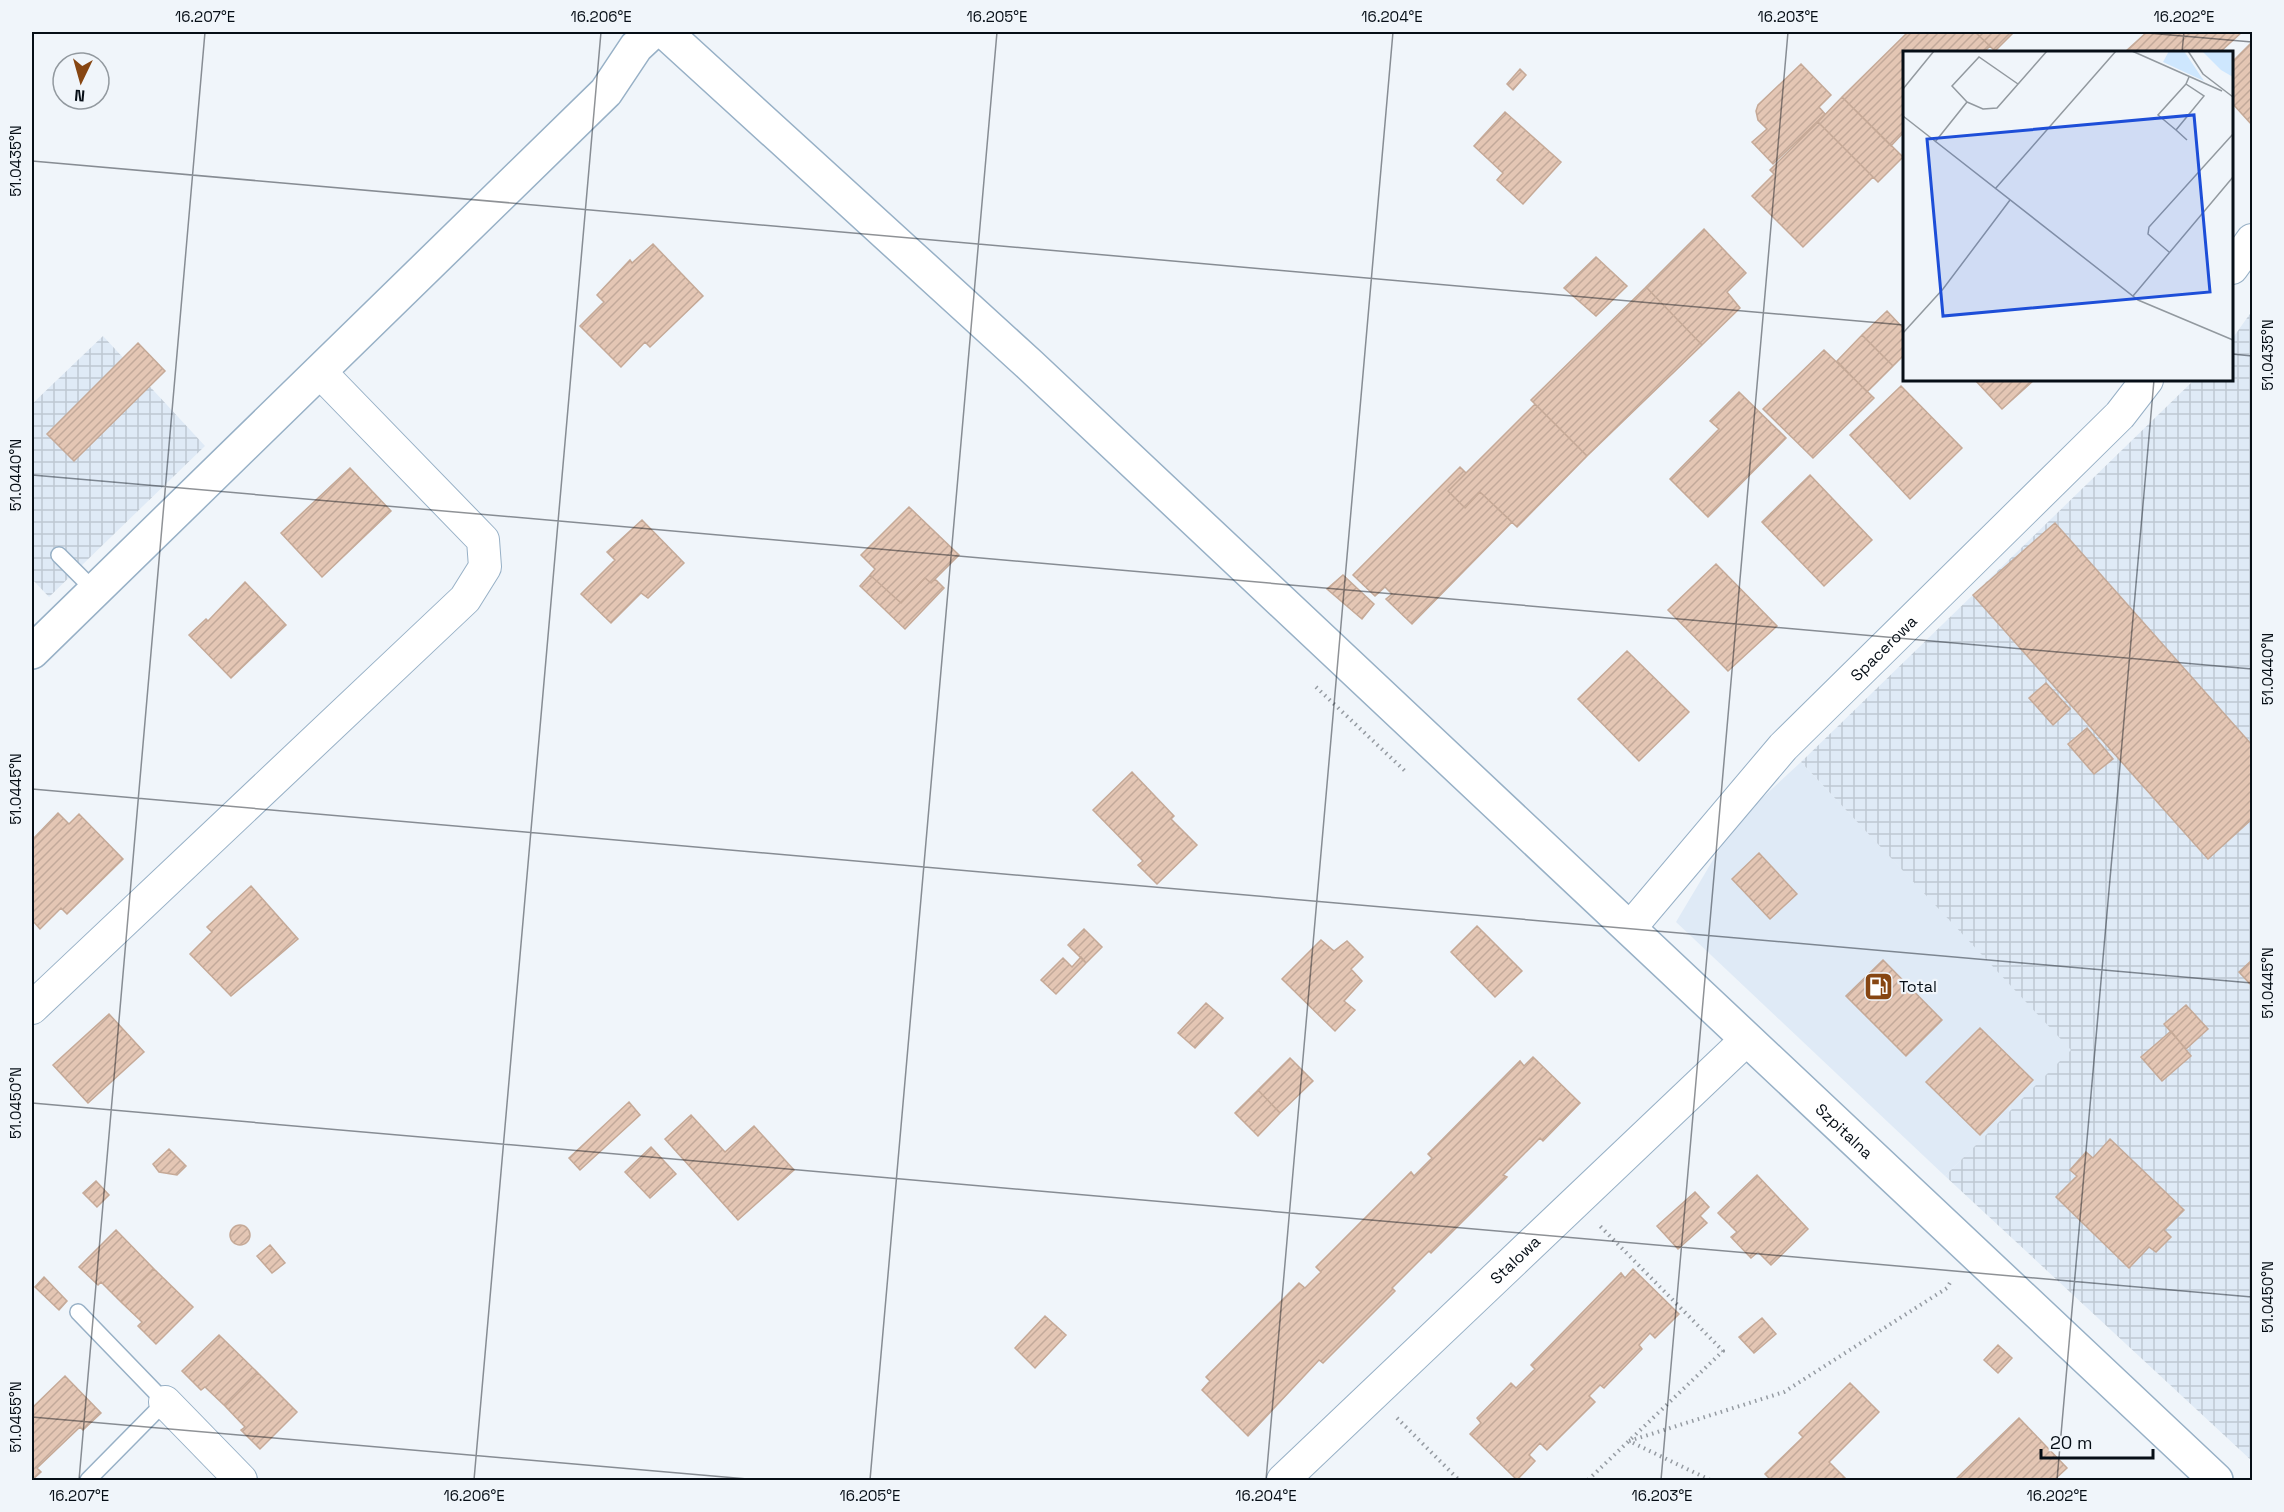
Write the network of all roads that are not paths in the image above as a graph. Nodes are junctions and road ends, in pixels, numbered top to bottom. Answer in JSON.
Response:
{"nodes":[{"id":1,"x":652,"y":32,"type":"edge"},
{"id":2,"x":665,"y":32,"type":"edge"},
{"id":3,"x":2253,"y":240,"type":"edge"},
{"id":4,"x":2233,"y":267,"type":"edge"},
{"id":5,"x":320,"y":372,"type":"junction"},
{"id":6,"x":2146,"y":381,"type":"edge"},
{"id":7,"x":59,"y":555,"type":"dead end"},
{"id":8,"x":95,"y":591,"type":"junction"},
{"id":9,"x":32,"y":652,"type":"edge"},
{"id":10,"x":1630,"y":928,"type":"junction"},
{"id":11,"x":32,"y":1008,"type":"edge"},
{"id":12,"x":1746,"y":1040,"type":"junction"},
{"id":13,"x":78,"y":1312,"type":"dead end"},
{"id":14,"x":165,"y":1401,"type":"junction"},
{"id":15,"x":88,"y":1480,"type":"edge"},
{"id":16,"x":241,"y":1480,"type":"edge"},
{"id":17,"x":1283,"y":1480,"type":"edge"},
{"id":18,"x":2216,"y":1480,"type":"edge"}],
"edges":[{"from":1,"to":5,"type":"street"},
{"from":2,"to":10,"type":"street","name":"Szpitalna"},
{"from":3,"to":4,"type":"street"},
{"from":5,"to":8,"type":"street"},
{"from":5,"to":11,"type":"street"},
{"from":6,"to":10,"type":"street","name":"Spacerowa"},
{"from":7,"to":8,"type":"lane"},
{"from":8,"to":9,"type":"street"},
{"from":10,"to":12,"type":"street","name":"Szpitalna"},
{"from":12,"to":17,"type":"street","name":"Stalowa"},
{"from":12,"to":18,"type":"street","name":"Szpitalna"},
{"from":13,"to":14,"type":"lane"},
{"from":14,"to":15,"type":"lane"},
{"from":14,"to":16,"type":"street"}]}
